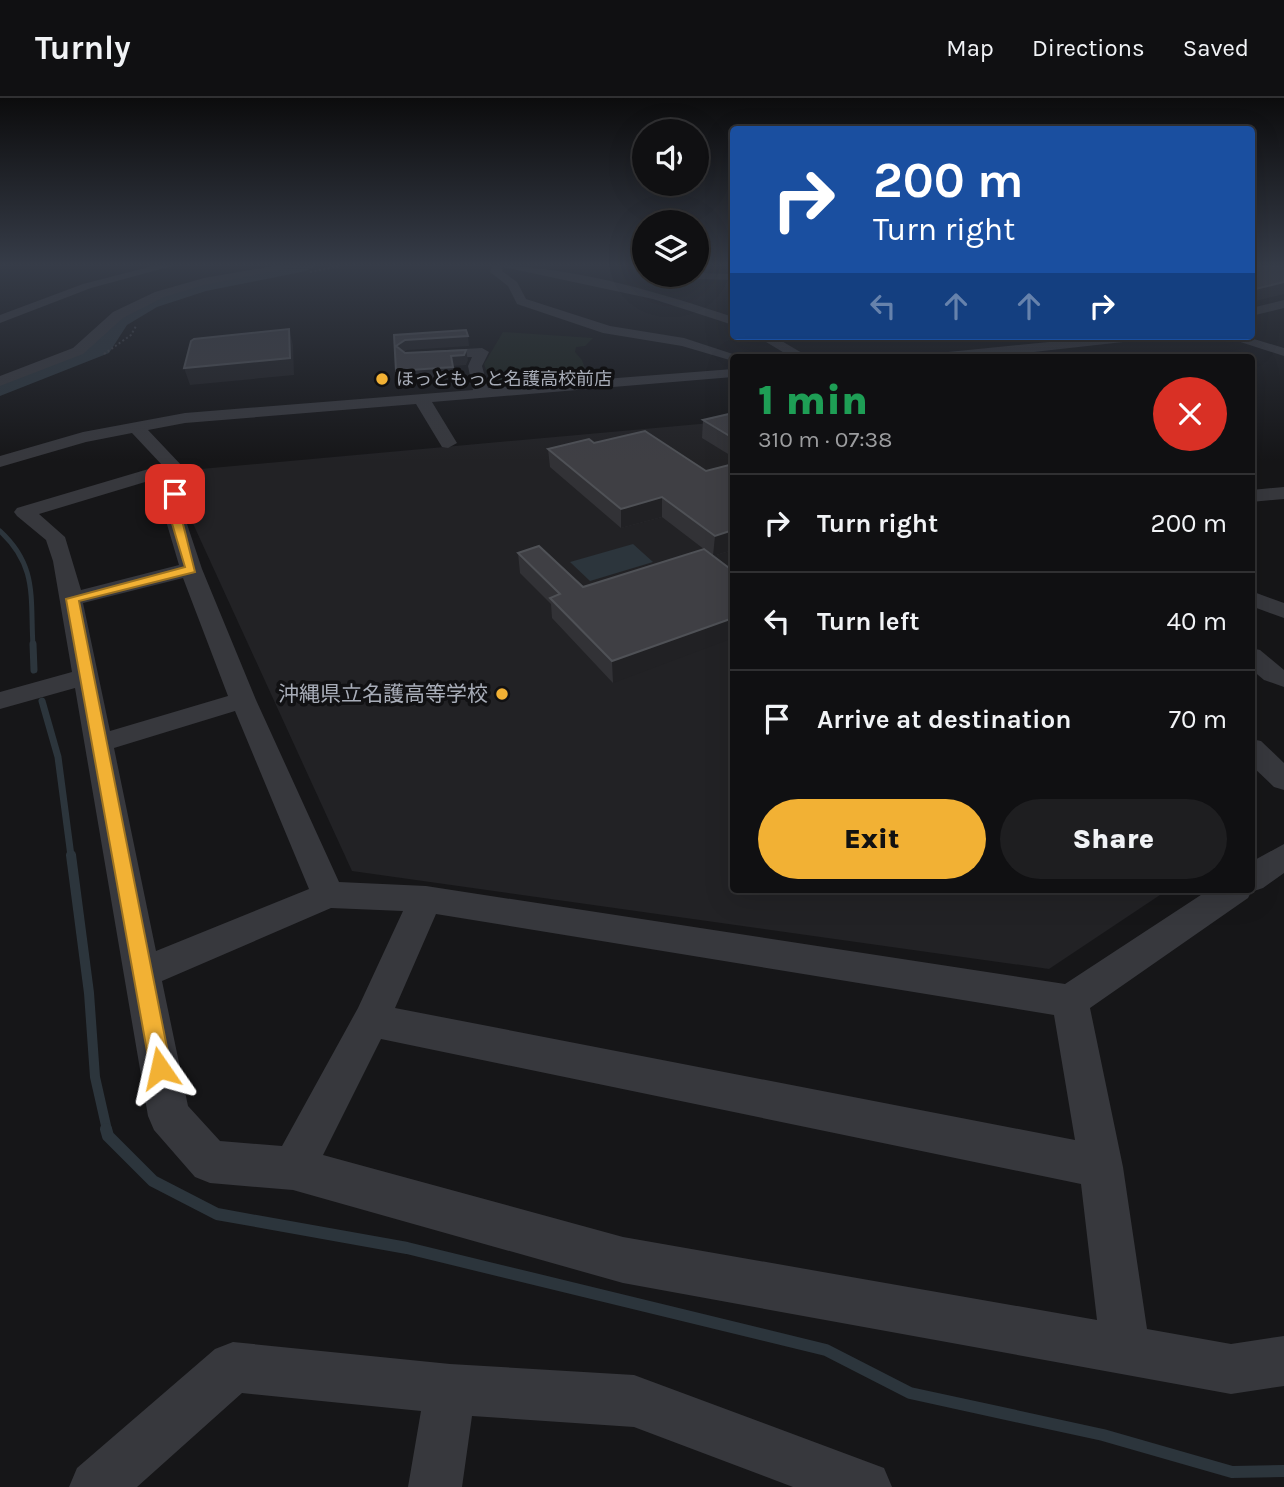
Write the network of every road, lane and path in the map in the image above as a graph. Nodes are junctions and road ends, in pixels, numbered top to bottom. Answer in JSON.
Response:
{"nodes":[{"id":1,"x":103,"y":331,"type":"edge"},
{"id":2,"x":133,"y":331,"type":"edge"},
{"id":3,"x":613,"y":331,"type":"edge"},
{"id":4,"x":771,"y":340,"type":"edge"},
{"id":5,"x":1110,"y":340,"type":"edge"},
{"id":6,"x":1243,"y":340,"type":"edge"},
{"id":7,"x":1284,"y":352,"type":"edge"},
{"id":8,"x":797,"y":354,"type":"edge"},
{"id":9,"x":974,"y":354,"type":"edge"},
{"id":10,"x":104,"y":355,"type":"dead end"},
{"id":11,"x":730,"y":356,"type":"edge"},
{"id":12,"x":407,"y":357,"type":"edge"},
{"id":13,"x":12,"y":358,"type":"dead end"},
{"id":14,"x":48,"y":363,"type":"junction"},
{"id":15,"x":730,"y":373,"type":"edge"},
{"id":16,"x":0,"y":381,"type":"edge"},
{"id":17,"x":481,"y":393,"type":"junction"},
{"id":18,"x":421,"y":398,"type":"junction"},
{"id":19,"x":135,"y":426,"type":"junction"},
{"id":20,"x":448,"y":443,"type":"dead end"},
{"id":21,"x":0,"y":462,"type":"edge"},
{"id":22,"x":174,"y":467,"type":"junction"},
{"id":23,"x":1284,"y":493,"type":"edge"},
{"id":24,"x":1255,"y":496,"type":"edge"},
{"id":25,"x":0,"y":504,"type":"edge"},
{"id":26,"x":24,"y":512,"type":"junction"},
{"id":27,"x":191,"y":569,"type":"junction"},
{"id":28,"x":72,"y":599,"type":"junction"},
{"id":29,"x":1255,"y":600,"type":"edge"},
{"id":30,"x":1284,"y":611,"type":"edge"},
{"id":31,"x":1255,"y":621,"type":"edge"},
{"id":32,"x":1284,"y":621,"type":"edge"},
{"id":33,"x":1255,"y":661,"type":"edge"},
{"id":34,"x":87,"y":676,"type":"junction"},
{"id":35,"x":1269,"y":680,"type":"edge"},
{"id":36,"x":243,"y":699,"type":"junction"},
{"id":37,"x":0,"y":701,"type":"edge"},
{"id":38,"x":100,"y":743,"type":"junction"},
{"id":39,"x":1255,"y":752,"type":"edge"},
{"id":40,"x":1284,"y":780,"type":"edge"},
{"id":41,"x":1284,"y":856,"type":"edge"},
{"id":42,"x":1255,"y":875,"type":"edge"},
{"id":43,"x":1230,"y":893,"type":"edge"},
{"id":44,"x":328,"y":895,"type":"junction"},
{"id":45,"x":426,"y":899,"type":"junction"},
{"id":46,"x":142,"y":973,"type":"junction"},
{"id":47,"x":1070,"y":1001,"type":"junction"},
{"id":48,"x":371,"y":1020,"type":"junction"},
{"id":49,"x":1101,"y":1167,"type":"junction"},
{"id":50,"x":293,"y":1168,"type":"junction"},
{"id":51,"x":1125,"y":1348,"type":"junction"},
{"id":52,"x":1284,"y":1361,"type":"edge"},
{"id":53,"x":450,"y":1389,"type":"junction"},
{"id":54,"x":96,"y":1487,"type":"edge"},
{"id":55,"x":435,"y":1487,"type":"edge"},
{"id":56,"x":865,"y":1487,"type":"edge"}],
"edges":[{"from":1,"to":14,"type":"street"},
{"from":2,"to":10,"type":"path"},
{"from":3,"to":11,"type":"street"},
{"from":4,"to":8,"type":"street"},
{"from":5,"to":9,"type":"street"},
{"from":6,"to":7,"type":"street"},
{"from":12,"to":17,"type":"street"},
{"from":13,"to":14,"type":"street"},
{"from":14,"to":16,"type":"street"},
{"from":15,"to":17,"type":"street"},
{"from":17,"to":18,"type":"street"},
{"from":18,"to":19,"type":"street"},
{"from":18,"to":20,"type":"street"},
{"from":19,"to":21,"type":"street"},
{"from":19,"to":22,"type":"street"},
{"from":22,"to":26,"type":"street"},
{"from":22,"to":27,"type":"street"},
{"from":23,"to":24,"type":"street"},
{"from":25,"to":26,"type":"street"},
{"from":26,"to":28,"type":"street"},
{"from":27,"to":28,"type":"street"},
{"from":27,"to":36,"type":"street"},
{"from":28,"to":34,"type":"street"},
{"from":29,"to":30,"type":"street"},
{"from":31,"to":32,"type":"street"},
{"from":33,"to":35,"type":"street"},
{"from":34,"to":37,"type":"street"},
{"from":34,"to":38,"type":"street"},
{"from":36,"to":38,"type":"street"},
{"from":36,"to":44,"type":"street"},
{"from":38,"to":46,"type":"street"},
{"from":39,"to":40,"type":"street"},
{"from":41,"to":42,"type":"street"},
{"from":43,"to":47,"type":"street"},
{"from":44,"to":45,"type":"street"},
{"from":44,"to":46,"type":"street"},
{"from":45,"to":47,"type":"street"},
{"from":45,"to":48,"type":"street"},
{"from":46,"to":50,"type":"street"},
{"from":47,"to":49,"type":"street"},
{"from":48,"to":49,"type":"street"},
{"from":48,"to":50,"type":"street"},
{"from":49,"to":51,"type":"street"},
{"from":50,"to":51,"type":"street"},
{"from":51,"to":52,"type":"street"},
{"from":53,"to":54,"type":"street"},
{"from":53,"to":55,"type":"street"},
{"from":53,"to":56,"type":"street"}]}
